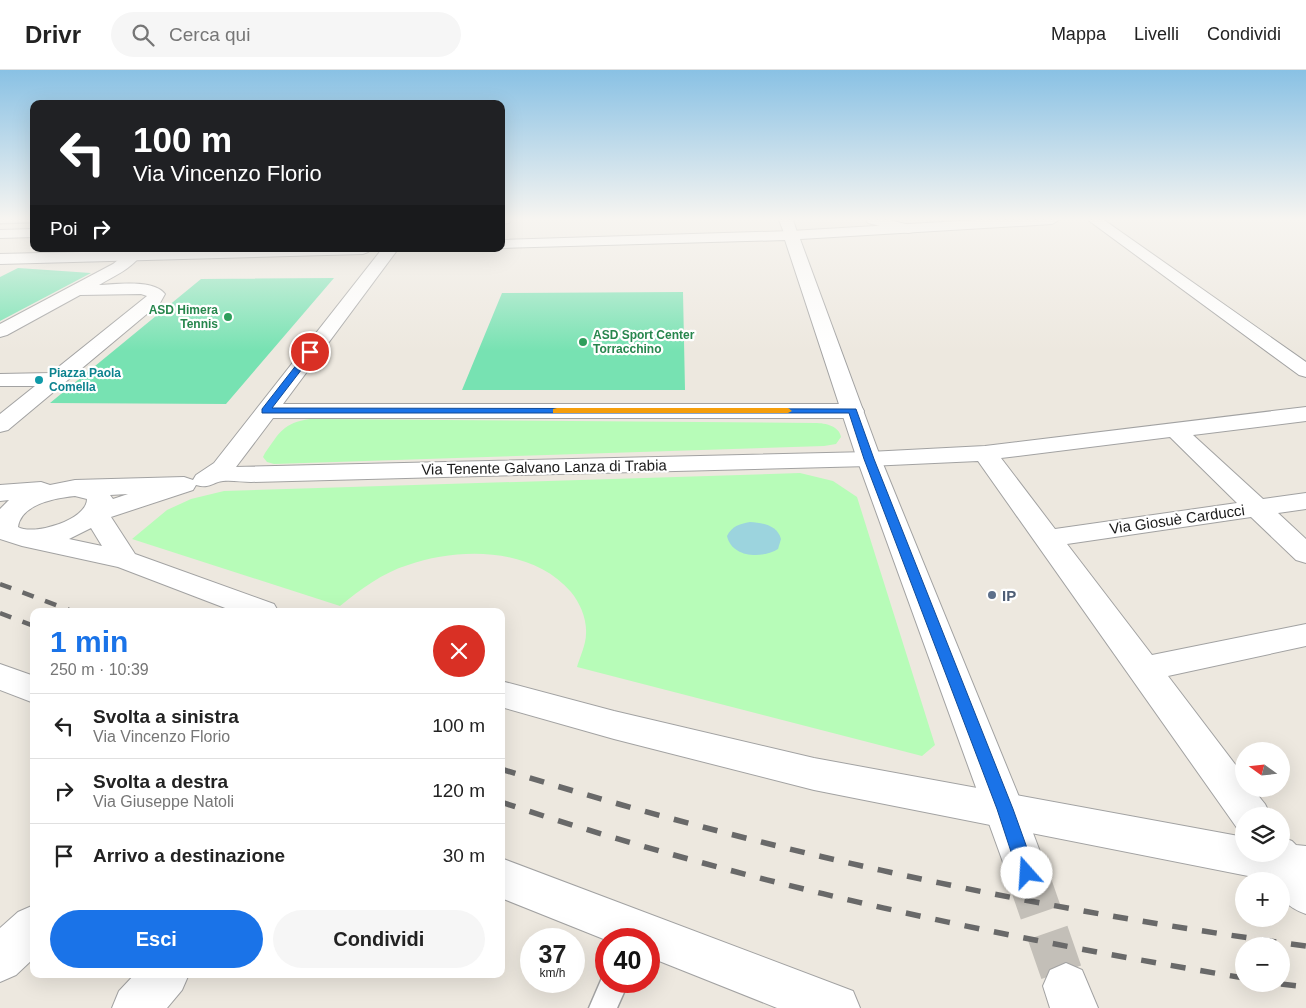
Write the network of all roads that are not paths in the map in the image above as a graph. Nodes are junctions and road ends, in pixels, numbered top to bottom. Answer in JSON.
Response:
{"nodes":[{"id":1,"x":123,"y":264,"type":"edge"},
{"id":2,"x":379,"y":264,"type":"edge"},
{"id":3,"x":802,"y":264,"type":"edge"},
{"id":4,"x":1157,"y":264,"type":"edge"},
{"id":5,"x":76,"y":290,"type":"junction"},
{"id":6,"x":0,"y":331,"type":"edge"},
{"id":7,"x":1306,"y":371,"type":"edge"},
{"id":8,"x":56,"y":379,"type":"junction"},
{"id":9,"x":0,"y":380,"type":"edge"},
{"id":10,"x":265,"y":411,"type":"junction"},
{"id":11,"x":853,"y":411,"type":"junction"},
{"id":12,"x":1306,"y":414,"type":"edge"},
{"id":13,"x":0,"y":425,"type":"edge"},
{"id":14,"x":1174,"y":429,"type":"junction"},
{"id":15,"x":985,"y":453,"type":"junction"},
{"id":16,"x":869,"y":459,"type":"junction"},
{"id":17,"x":218,"y":473,"type":"junction"},
{"id":18,"x":184,"y":485,"type":"junction"},
{"id":19,"x":77,"y":488,"type":"junction"},
{"id":20,"x":0,"y":493,"type":"edge"},
{"id":21,"x":1306,"y":501,"type":"edge"},
{"id":22,"x":1257,"y":508,"type":"junction"},
{"id":23,"x":95,"y":513,"type":"junction"},
{"id":24,"x":7,"y":535,"type":"edge"},
{"id":25,"x":1049,"y":538,"type":"junction"},
{"id":26,"x":1306,"y":554,"type":"edge"},
{"id":27,"x":125,"y":560,"type":"junction"},
{"id":28,"x":255,"y":608,"type":"edge"},
{"id":29,"x":1306,"y":635,"type":"edge"},
{"id":30,"x":1144,"y":669,"type":"junction"},
{"id":31,"x":0,"y":676,"type":"edge"},
{"id":32,"x":30,"y":688,"type":"edge"},
{"id":33,"x":505,"y":695,"type":"edge"},
{"id":34,"x":1244,"y":807,"type":"edge"},
{"id":35,"x":1005,"y":809,"type":"junction"},
{"id":36,"x":1294,"y":869,"type":"edge"},
{"id":37,"x":1027,"y":873,"type":"tunnel mouth"},
{"id":38,"x":505,"y":880,"type":"edge"},
{"id":39,"x":619,"y":928,"type":"edge"},
{"id":40,"x":30,"y":931,"type":"edge"},
{"id":41,"x":660,"y":944,"type":"edge"},
{"id":42,"x":0,"y":958,"type":"edge"},
{"id":43,"x":162,"y":978,"type":"edge"},
{"id":44,"x":610,"y":993,"type":"edge"},
{"id":45,"x":136,"y":1008,"type":"edge"},
{"id":46,"x":603,"y":1008,"type":"edge"},
{"id":47,"x":836,"y":1008,"type":"edge"}],
"edges":[{"from":1,"to":5,"type":"street"},
{"from":2,"to":10,"type":"street"},
{"from":3,"to":11,"type":"street"},
{"from":4,"to":7,"type":"street"},
{"from":5,"to":6,"type":"street"},
{"from":5,"to":8,"type":"street"},
{"from":8,"to":9,"type":"street"},
{"from":8,"to":13,"type":"street"},
{"from":10,"to":11,"type":"street"},
{"from":10,"to":17,"type":"street"},
{"from":11,"to":16,"type":"street"},
{"from":12,"to":14,"type":"street","name":"Via Tenente Galvano Lanza di Trabia"},
{"from":14,"to":15,"type":"street","name":"Via Tenente Galvano Lanza di Trabia"},
{"from":14,"to":22,"type":"street"},
{"from":15,"to":16,"type":"street","name":"Via Tenente Galvano Lanza di Trabia"},
{"from":15,"to":25,"type":"street"},
{"from":16,"to":17,"type":"street","name":"Via Tenente Galvano Lanza di Trabia"},
{"from":16,"to":35,"type":"street"},
{"from":17,"to":18,"type":"street"},
{"from":18,"to":19,"type":"street"},
{"from":18,"to":23,"type":"street"},
{"from":19,"to":20,"type":"street"},
{"from":19,"to":23,"type":"street"},
{"from":19,"to":24,"type":"street"},
{"from":21,"to":22,"type":"street","name":"Via Giosuè Carducci"},
{"from":22,"to":25,"type":"street","name":"Via Giosuè Carducci"},
{"from":22,"to":26,"type":"street"},
{"from":23,"to":24,"type":"street"},
{"from":23,"to":27,"type":"street"},
{"from":24,"to":27,"type":"street"},
{"from":25,"to":30,"type":"street"},
{"from":27,"to":28,"type":"street"},
{"from":29,"to":30,"type":"street"},
{"from":30,"to":34,"type":"street"},
{"from":31,"to":32,"type":"street"},
{"from":33,"to":35,"type":"street"},
{"from":35,"to":36,"type":"street"},
{"from":35,"to":37,"type":"street"},
{"from":38,"to":39,"type":"street"},
{"from":40,"to":42,"type":"street"},
{"from":41,"to":47,"type":"street"},
{"from":43,"to":45,"type":"street"},
{"from":44,"to":46,"type":"lane"}]}
